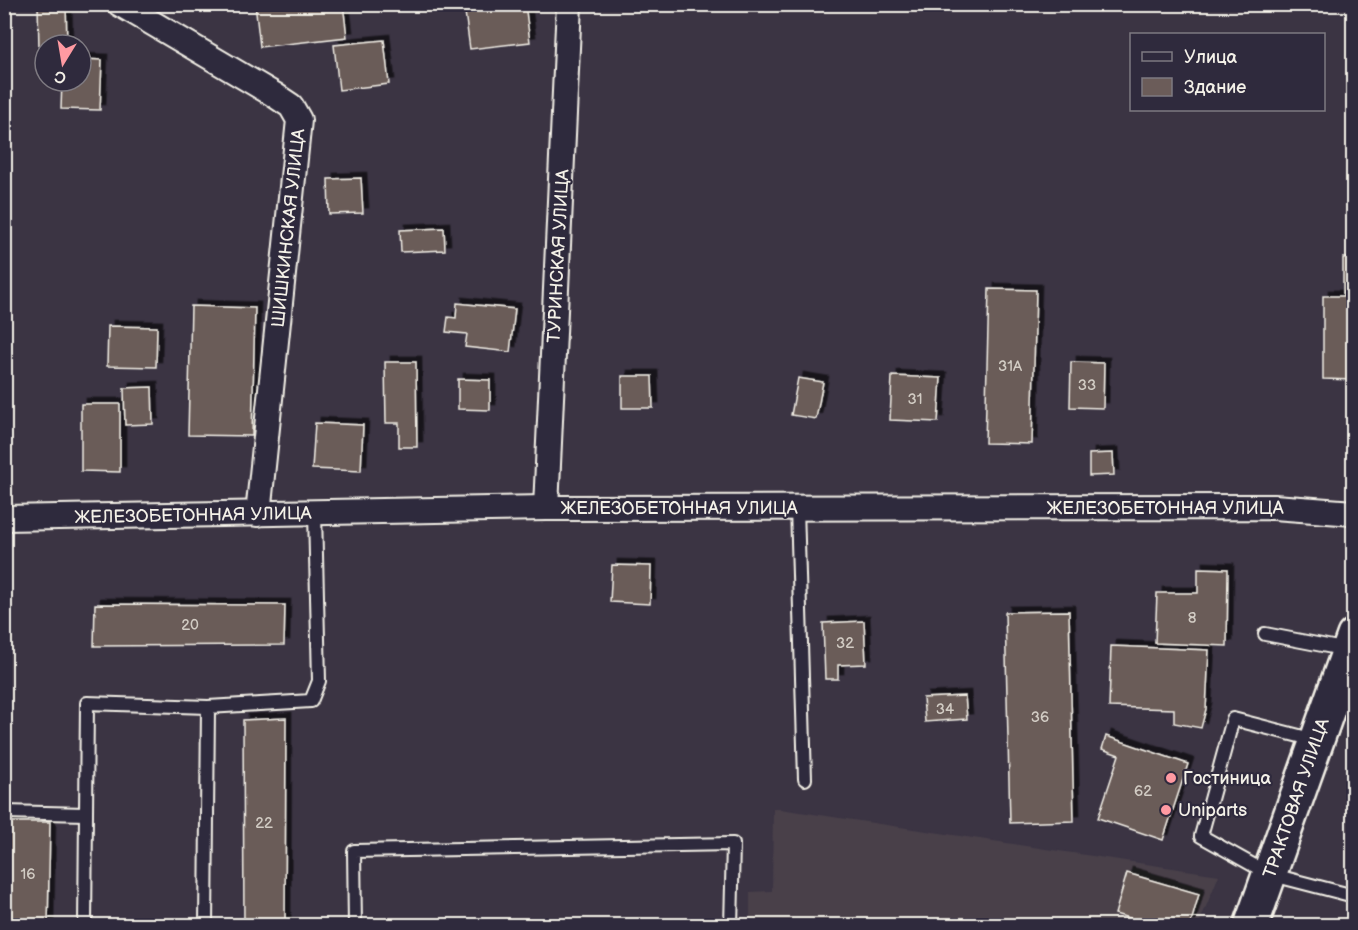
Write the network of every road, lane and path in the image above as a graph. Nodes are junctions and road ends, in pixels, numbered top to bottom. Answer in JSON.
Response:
{"nodes":[{"id":1,"x":120,"y":4,"type":"edge"},
{"id":2,"x":569,"y":4,"type":"edge"},
{"id":3,"x":797,"y":507,"type":"junction"},
{"id":4,"x":546,"y":508,"type":"junction"},
{"id":5,"x":315,"y":513,"type":"junction"},
{"id":6,"x":1353,"y":513,"type":"edge"},
{"id":7,"x":258,"y":514,"type":"junction"},
{"id":8,"x":4,"y":518,"type":"edge"},
{"id":9,"x":1265,"y":634,"type":"dead end"},
{"id":10,"x":1351,"y":643,"type":"edge"},
{"id":11,"x":208,"y":707,"type":"junction"},
{"id":12,"x":1317,"y":741,"type":"junction"},
{"id":13,"x":805,"y":779,"type":"dead end"},
{"id":14,"x":4,"y":812,"type":"edge"},
{"id":15,"x":86,"y":814,"type":"junction"},
{"id":16,"x":1269,"y":874,"type":"junction"},
{"id":17,"x":1353,"y":896,"type":"edge"},
{"id":18,"x":85,"y":926,"type":"edge"},
{"id":19,"x":206,"y":926,"type":"edge"},
{"id":20,"x":355,"y":926,"type":"edge"},
{"id":21,"x":731,"y":926,"type":"edge"},
{"id":22,"x":1251,"y":926,"type":"edge"}],
"edges":[{"from":1,"to":7,"type":"street","name":"ШИШКИНСКАЯ УЛИЦА"},
{"from":2,"to":4,"type":"street","name":"ТУРИНСКАЯ УЛИЦА"},
{"from":3,"to":4,"type":"street","name":"ЖЕЛЕЗОБЕТОННАЯ УЛИЦА"},
{"from":3,"to":6,"type":"street","name":"ЖЕЛЕЗОБЕТОННАЯ УЛИЦА"},
{"from":3,"to":13,"type":"lane"},
{"from":4,"to":5,"type":"street","name":"ЖЕЛЕЗОБЕТОННАЯ УЛИЦА"},
{"from":5,"to":7,"type":"street","name":"ЖЕЛЕЗОБЕТОННАЯ УЛИЦА"},
{"from":5,"to":11,"type":"lane"},
{"from":7,"to":8,"type":"street","name":"ЖЕЛЕЗОБЕТОННАЯ УЛИЦА"},
{"from":9,"to":10,"type":"lane"},
{"from":10,"to":12,"type":"main road","name":"ТРАКТОВАЯ УЛИЦА"},
{"from":11,"to":15,"type":"lane"},
{"from":11,"to":19,"type":"lane"},
{"from":12,"to":16,"type":"main road","name":"ТРАКТОВАЯ УЛИЦА"},
{"from":12,"to":16,"type":"lane"},
{"from":14,"to":15,"type":"lane"},
{"from":15,"to":18,"type":"lane"},
{"from":16,"to":17,"type":"lane"},
{"from":16,"to":22,"type":"main road","name":"ТРАКТОВАЯ УЛИЦА"},
{"from":20,"to":21,"type":"lane"}]}
